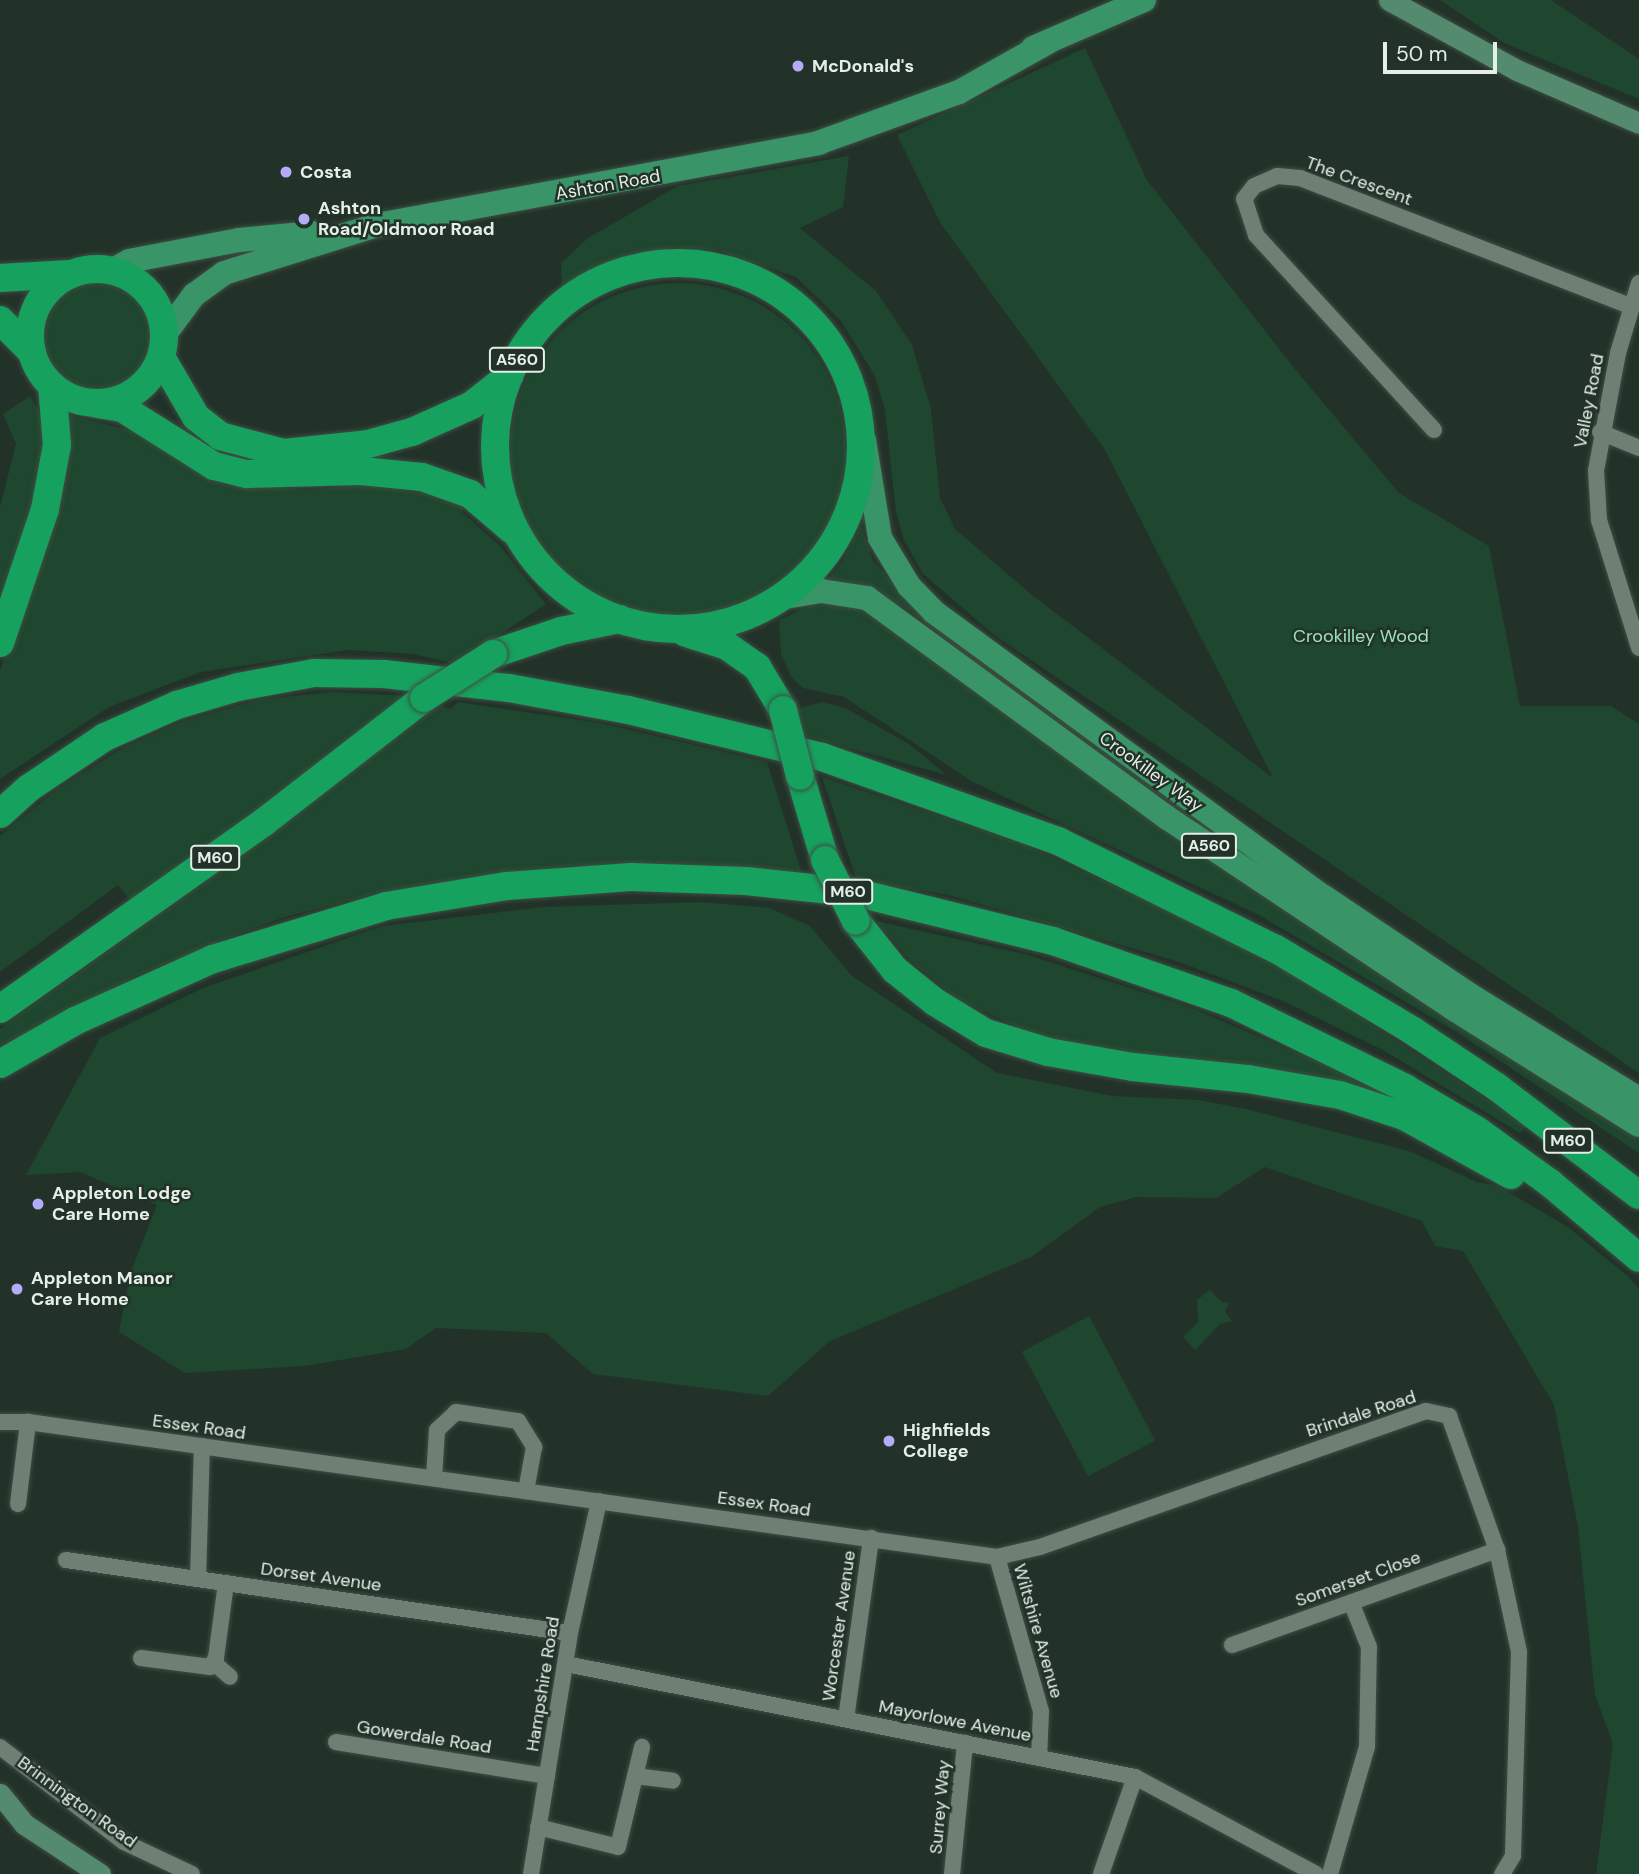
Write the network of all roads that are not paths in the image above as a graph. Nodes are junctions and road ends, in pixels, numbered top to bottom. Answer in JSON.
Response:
{"nodes":[{"id":1,"x":1144,"y":0,"type":"edge"},
{"id":2,"x":1389,"y":0,"type":"edge"},
{"id":3,"x":1126,"y":6,"type":"edge"},
{"id":4,"x":1639,"y":122,"type":"edge"},
{"id":5,"x":356,"y":230,"type":"junction"},
{"id":6,"x":113,"y":270,"type":"junction"},
{"id":7,"x":70,"y":274,"type":"junction"},
{"id":8,"x":0,"y":278,"type":"edge"},
{"id":9,"x":1639,"y":284,"type":"edge"},
{"id":10,"x":1630,"y":306,"type":"junction"},
{"id":11,"x":0,"y":320,"type":"edge"},
{"id":12,"x":163,"y":345,"type":"junction"},
{"id":13,"x":32,"y":352,"type":"junction"},
{"id":14,"x":510,"y":374,"type":"junction"},
{"id":15,"x":52,"y":386,"type":"junction"},
{"id":16,"x":97,"y":404,"type":"junction"},
{"id":17,"x":1434,"y":430,"type":"dead end"},
{"id":18,"x":1600,"y":432,"type":"junction"},
{"id":19,"x":863,"y":440,"type":"junction"},
{"id":20,"x":1639,"y":448,"type":"edge"},
{"id":21,"x":514,"y":531,"type":"junction"},
{"id":22,"x":779,"y":598,"type":"junction"},
{"id":23,"x":620,"y":619,"type":"junction"},
{"id":24,"x":672,"y":629,"type":"junction"},
{"id":25,"x":0,"y":642,"type":"edge"},
{"id":26,"x":1639,"y":648,"type":"edge"},
{"id":27,"x":0,"y":814,"type":"edge"},
{"id":28,"x":0,"y":1009,"type":"edge"},
{"id":29,"x":0,"y":1064,"type":"edge"},
{"id":30,"x":1639,"y":1099,"type":"edge"},
{"id":31,"x":1639,"y":1125,"type":"edge"},
{"id":32,"x":1639,"y":1195,"type":"edge"},
{"id":33,"x":1570,"y":1201,"type":"junction"},
{"id":34,"x":1639,"y":1258,"type":"edge"},
{"id":35,"x":0,"y":1422,"type":"edge"},
{"id":36,"x":28,"y":1422,"type":"junction"},
{"id":37,"x":202,"y":1446,"type":"junction"},
{"id":38,"x":434,"y":1478,"type":"junction"},
{"id":39,"x":526,"y":1491,"type":"junction"},
{"id":40,"x":599,"y":1501,"type":"junction"},
{"id":41,"x":18,"y":1504,"type":"dead end"},
{"id":42,"x":871,"y":1538,"type":"junction"},
{"id":43,"x":1497,"y":1550,"type":"junction"},
{"id":44,"x":997,"y":1557,"type":"junction"},
{"id":45,"x":66,"y":1560,"type":"dead end"},
{"id":46,"x":198,"y":1579,"type":"junction"},
{"id":47,"x":226,"y":1583,"type":"junction"},
{"id":48,"x":1351,"y":1602,"type":"junction"},
{"id":49,"x":570,"y":1633,"type":"junction"},
{"id":50,"x":1233,"y":1645,"type":"dead end"},
{"id":51,"x":141,"y":1658,"type":"dead end"},
{"id":52,"x":214,"y":1663,"type":"junction"},
{"id":53,"x":566,"y":1664,"type":"junction"},
{"id":54,"x":230,"y":1677,"type":"dead end"},
{"id":55,"x":846,"y":1719,"type":"junction"},
{"id":56,"x":337,"y":1742,"type":"dead end"},
{"id":57,"x":965,"y":1743,"type":"junction"},
{"id":58,"x":0,"y":1747,"type":"edge"},
{"id":59,"x":642,"y":1747,"type":"dead end"},
{"id":60,"x":1039,"y":1758,"type":"junction"},
{"id":61,"x":547,"y":1776,"type":"junction"},
{"id":62,"x":635,"y":1776,"type":"junction"},
{"id":63,"x":1135,"y":1777,"type":"junction"},
{"id":64,"x":673,"y":1781,"type":"dead end"},
{"id":65,"x":0,"y":1794,"type":"edge"},
{"id":66,"x":538,"y":1827,"type":"junction"},
{"id":67,"x":100,"y":1874,"type":"edge"},
{"id":68,"x":192,"y":1874,"type":"edge"},
{"id":69,"x":531,"y":1874,"type":"edge"},
{"id":70,"x":953,"y":1874,"type":"edge"},
{"id":71,"x":1101,"y":1874,"type":"edge"},
{"id":72,"x":1316,"y":1874,"type":"edge"},
{"id":73,"x":1330,"y":1874,"type":"edge"},
{"id":74,"x":1502,"y":1874,"type":"edge"}],
"edges":[{"from":1,"to":3,"type":"main road","name":"Ashton Road"},
{"from":2,"to":4,"type":"main road"},
{"from":3,"to":5,"type":"main road","name":"Ashton Road"},
{"from":5,"to":6,"type":"main road","name":"Ashton Road"},
{"from":5,"to":12,"type":"main road","name":"Ashton Road"},
{"from":6,"to":7,"type":"highway"},
{"from":6,"to":12,"type":"highway","number":"A560"},
{"from":7,"to":8,"type":"highway"},
{"from":7,"to":13,"type":"highway"},
{"from":9,"to":10,"type":"street","name":"Valley Road"},
{"from":10,"to":17,"type":"street","name":"The Crescent"},
{"from":10,"to":18,"type":"street","name":"Valley Road"},
{"from":11,"to":13,"type":"highway"},
{"from":12,"to":14,"type":"highway","number":"A560"},
{"from":12,"to":16,"type":"highway"},
{"from":13,"to":15,"type":"highway"},
{"from":14,"to":19,"type":"highway","number":"A560"},
{"from":14,"to":21,"type":"highway","number":"A560"},
{"from":15,"to":16,"type":"highway","number":"A560"},
{"from":15,"to":25,"type":"highway"},
{"from":16,"to":21,"type":"highway","number":"A560"},
{"from":18,"to":20,"type":"street"},
{"from":18,"to":26,"type":"street","name":"Valley Road"},
{"from":19,"to":22,"type":"highway","number":"A560"},
{"from":19,"to":30,"type":"main road","name":"Crookilley Way","number":"A560"},
{"from":21,"to":23,"type":"highway","number":"A560"},
{"from":22,"to":24,"type":"highway","number":"A560"},
{"from":22,"to":31,"type":"main road","name":"Crookilley Way","number":"A560"},
{"from":23,"to":24,"type":"highway","number":"A560"},
{"from":23,"to":28,"type":"highway","number":"M60","bridge":true},
{"from":24,"to":33,"type":"highway","number":"M60","bridge":true},
{"from":27,"to":32,"type":"highway","number":"M60"},
{"from":29,"to":33,"type":"highway","number":"M60"},
{"from":33,"to":34,"type":"highway","number":"M60"},
{"from":35,"to":36,"type":"street","name":"Essex Road"},
{"from":36,"to":37,"type":"street","name":"Essex Road"},
{"from":36,"to":41,"type":"street"},
{"from":37,"to":38,"type":"street","name":"Essex Road"},
{"from":37,"to":46,"type":"street"},
{"from":38,"to":39,"type":"street","name":"Essex Road"},
{"from":38,"to":39,"type":"street"},
{"from":39,"to":40,"type":"street","name":"Essex Road"},
{"from":40,"to":42,"type":"street","name":"Essex Road"},
{"from":40,"to":49,"type":"street","name":"Hampshire Road"},
{"from":42,"to":44,"type":"street","name":"Essex Road"},
{"from":42,"to":55,"type":"street","name":"Worcester Avenue"},
{"from":43,"to":44,"type":"street","name":"Brindale Road"},
{"from":43,"to":48,"type":"street","name":"Somerset Close"},
{"from":43,"to":74,"type":"street","name":"Brindale Road"},
{"from":44,"to":60,"type":"street","name":"Wiltshire Avenue"},
{"from":45,"to":46,"type":"street","name":"Dorset Avenue"},
{"from":46,"to":47,"type":"street","name":"Dorset Avenue"},
{"from":47,"to":49,"type":"street","name":"Dorset Avenue"},
{"from":47,"to":52,"type":"street"},
{"from":48,"to":50,"type":"street","name":"Somerset Close"},
{"from":48,"to":73,"type":"street"},
{"from":49,"to":53,"type":"street","name":"Hampshire Road"},
{"from":51,"to":52,"type":"street"},
{"from":52,"to":54,"type":"street"},
{"from":53,"to":55,"type":"street","name":"Mayorlowe Avenue"},
{"from":53,"to":61,"type":"street","name":"Hampshire Road"},
{"from":55,"to":57,"type":"street","name":"Mayorlowe Avenue"},
{"from":56,"to":61,"type":"street","name":"Gowerdale Road"},
{"from":57,"to":60,"type":"street","name":"Mayorlowe Avenue"},
{"from":57,"to":70,"type":"street","name":"Surrey Way"},
{"from":58,"to":68,"type":"street","name":"Brinnington Road"},
{"from":59,"to":62,"type":"street"},
{"from":60,"to":63,"type":"street","name":"Mayorlowe Avenue"},
{"from":61,"to":66,"type":"street","name":"Hampshire Road"},
{"from":62,"to":64,"type":"street"},
{"from":62,"to":66,"type":"street"},
{"from":63,"to":71,"type":"street"},
{"from":63,"to":72,"type":"street","name":"Mayorlowe Avenue"},
{"from":65,"to":67,"type":"main road"},
{"from":66,"to":69,"type":"street","name":"Hampshire Road"}]}
